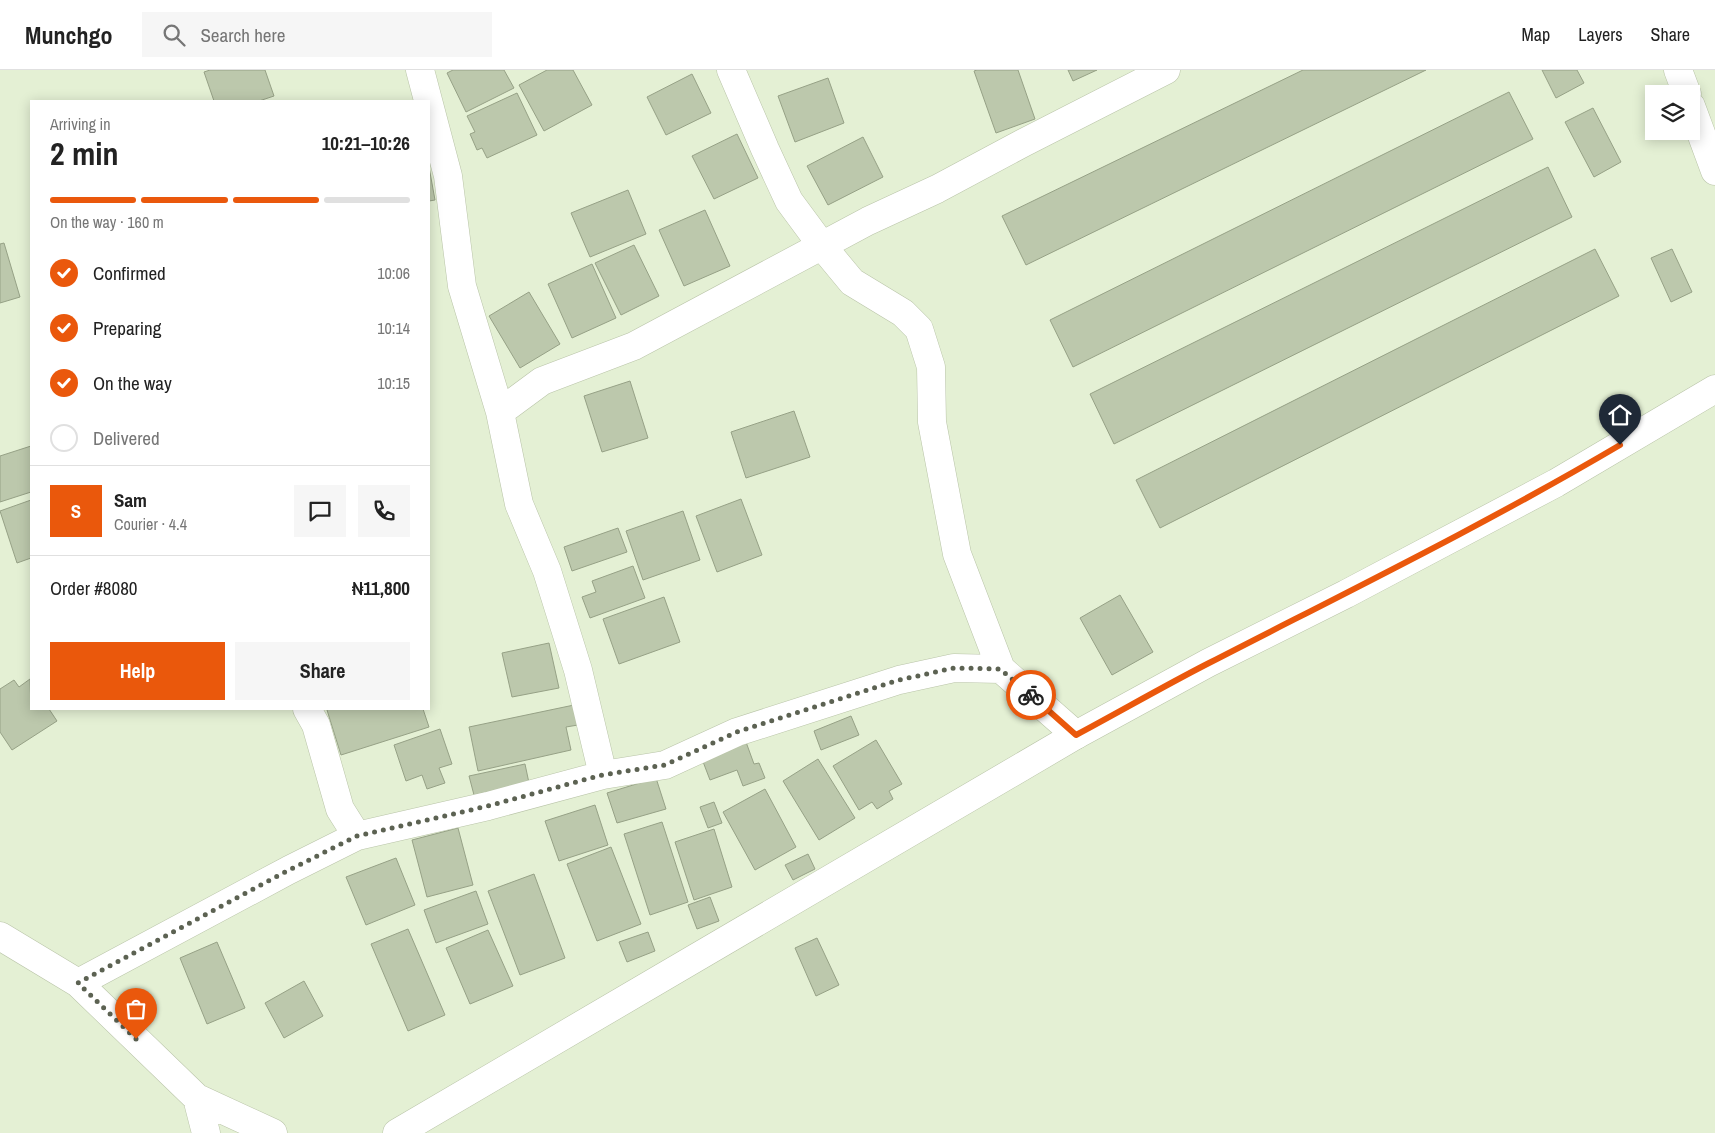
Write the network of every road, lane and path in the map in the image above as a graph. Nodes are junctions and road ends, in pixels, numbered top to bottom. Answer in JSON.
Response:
{"nodes":[{"id":1,"x":732,"y":70,"type":"edge"},
{"id":2,"x":1166,"y":70,"type":"edge"},
{"id":3,"x":1678,"y":70,"type":"edge"},
{"id":4,"x":423,"y":71,"type":"edge"},
{"id":5,"x":1684,"y":85,"type":"edge"},
{"id":6,"x":430,"y":100,"type":"edge"},
{"id":7,"x":430,"y":100,"type":"edge"},
{"id":8,"x":1700,"y":131,"type":"edge"},
{"id":9,"x":1715,"y":172,"type":"edge"},
{"id":10,"x":823,"y":246,"type":"junction"},
{"id":11,"x":1715,"y":389,"type":"edge"},
{"id":12,"x":500,"y":412,"type":"junction"},
{"id":13,"x":1000,"y":669,"type":"junction"},
{"id":14,"x":308,"y":710,"type":"edge"},
{"id":15,"x":1076,"y":735,"type":"junction"},
{"id":16,"x":602,"y":775,"type":"junction"},
{"id":17,"x":357,"y":836,"type":"junction"},
{"id":18,"x":0,"y":936,"type":"edge"},
{"id":19,"x":78,"y":983,"type":"junction"},
{"id":20,"x":197,"y":1098,"type":"junction"},
{"id":21,"x":206,"y":1133,"type":"edge"},
{"id":22,"x":273,"y":1133,"type":"edge"},
{"id":23,"x":397,"y":1133,"type":"edge"}],
"edges":[{"from":1,"to":10,"type":"street"},
{"from":2,"to":10,"type":"street"},
{"from":3,"to":5,"type":"street"},
{"from":4,"to":7,"type":"street"},
{"from":6,"to":12,"type":"street"},
{"from":8,"to":9,"type":"street"},
{"from":10,"to":12,"type":"street"},
{"from":10,"to":13,"type":"street"},
{"from":11,"to":15,"type":"street"},
{"from":12,"to":16,"type":"street"},
{"from":13,"to":15,"type":"street"},
{"from":13,"to":16,"type":"street"},
{"from":14,"to":17,"type":"street"},
{"from":15,"to":23,"type":"street"},
{"from":16,"to":17,"type":"street"},
{"from":17,"to":19,"type":"street"},
{"from":18,"to":19,"type":"street"},
{"from":19,"to":20,"type":"street"},
{"from":20,"to":21,"type":"street"},
{"from":20,"to":22,"type":"street"}]}
